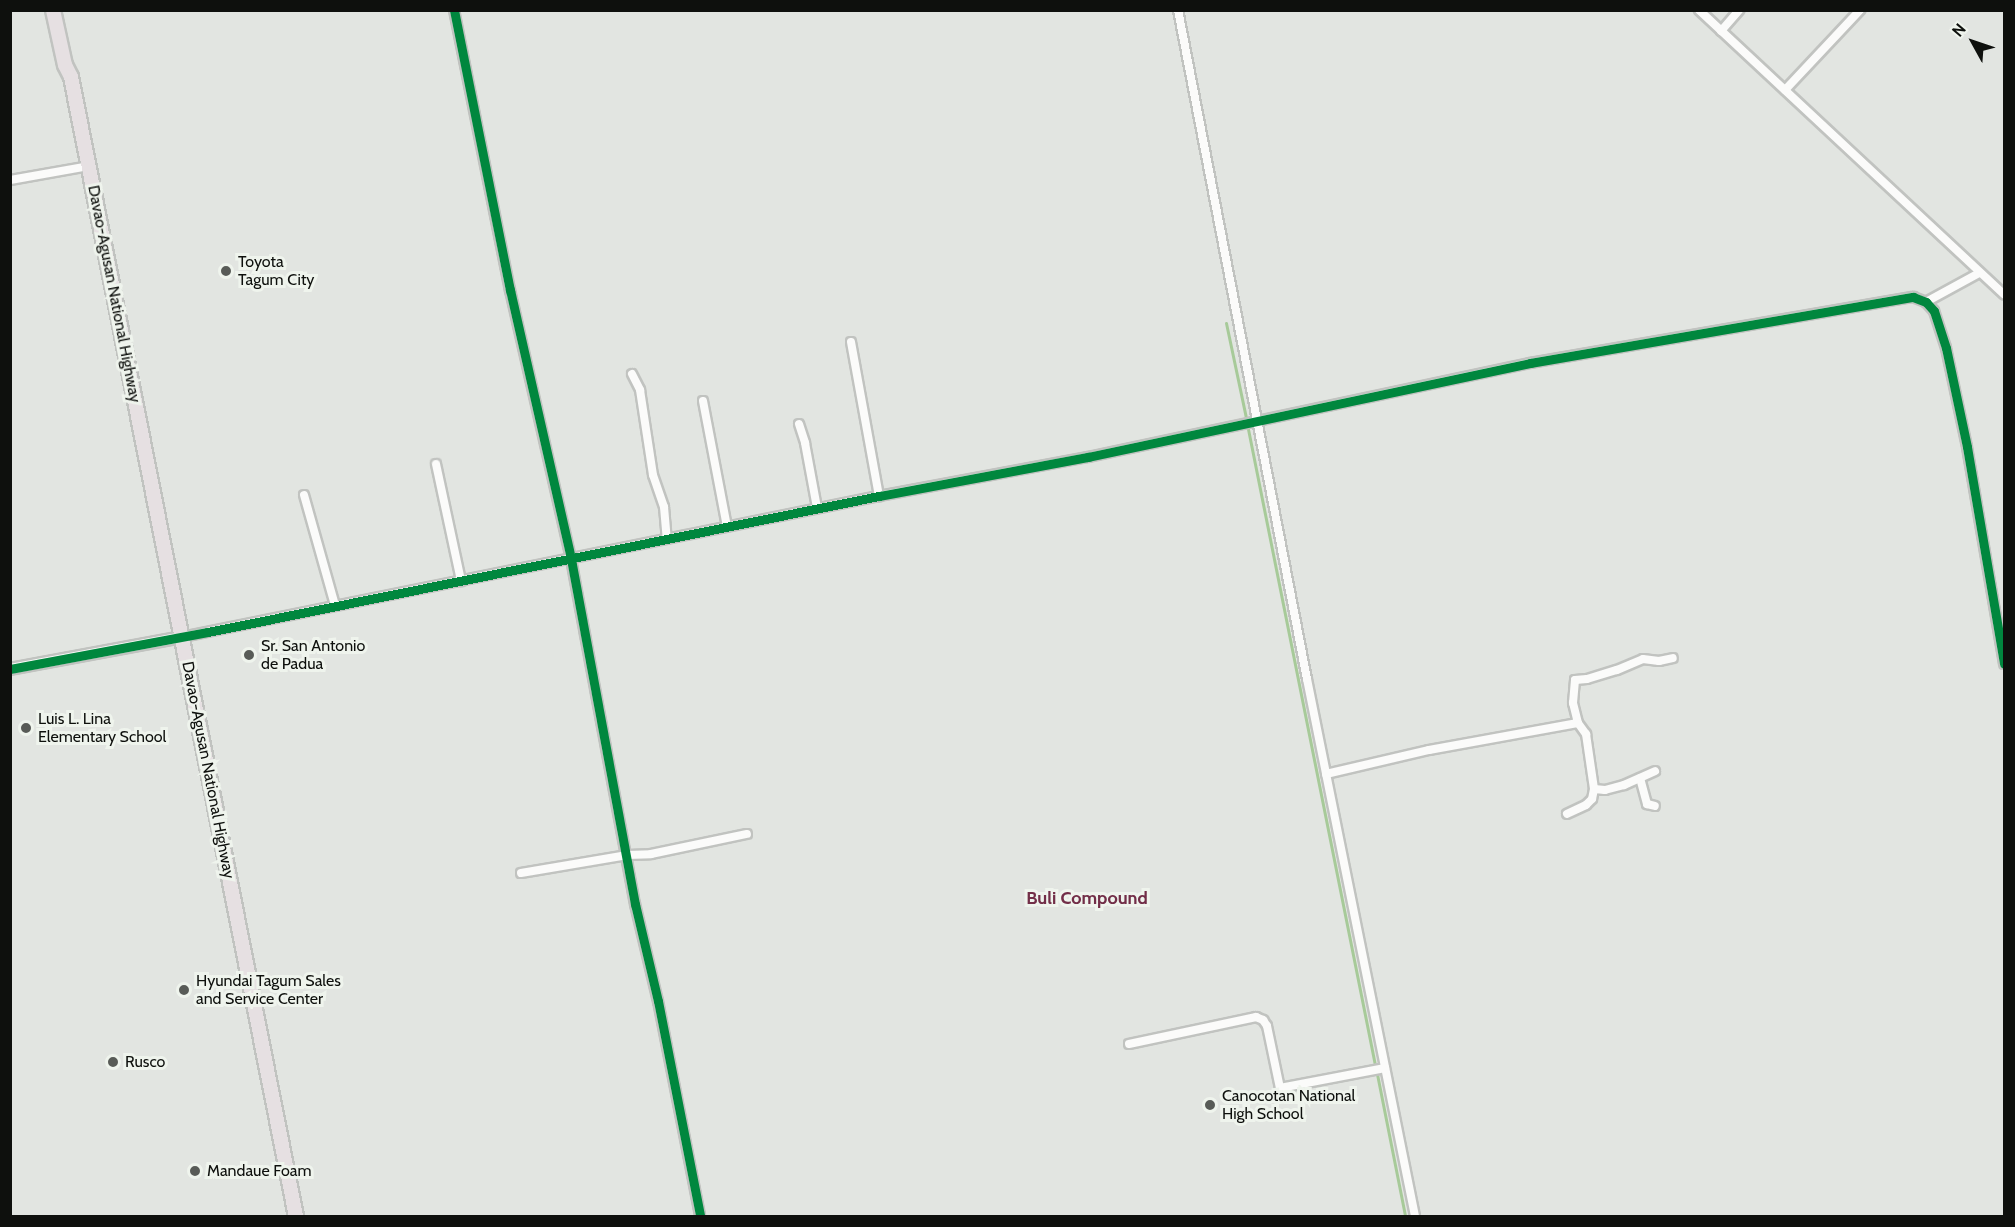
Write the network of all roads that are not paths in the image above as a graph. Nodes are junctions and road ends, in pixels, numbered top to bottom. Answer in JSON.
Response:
{"nodes":[{"id":1,"x":53,"y":10,"type":"edge"},
{"id":2,"x":62,"y":10,"type":"edge"},
{"id":3,"x":454,"y":10,"type":"edge"},
{"id":4,"x":1178,"y":10,"type":"edge"},
{"id":5,"x":1698,"y":10,"type":"edge"},
{"id":6,"x":1739,"y":10,"type":"edge"},
{"id":7,"x":1860,"y":10,"type":"edge"},
{"id":8,"x":1721,"y":31,"type":"junction"},
{"id":9,"x":71,"y":77,"type":"junction"},
{"id":10,"x":1785,"y":90,"type":"junction"},
{"id":11,"x":89,"y":166,"type":"junction"},
{"id":12,"x":10,"y":180,"type":"edge"},
{"id":13,"x":1979,"y":273,"type":"junction"},
{"id":14,"x":2004,"y":294,"type":"edge"},
{"id":15,"x":1926,"y":302,"type":"junction"},
{"id":16,"x":851,"y":342,"type":"dead end"},
{"id":17,"x":632,"y":374,"type":"dead end"},
{"id":18,"x":703,"y":401,"type":"dead end"},
{"id":19,"x":1256,"y":422,"type":"junction"},
{"id":20,"x":799,"y":424,"type":"dead end"},
{"id":21,"x":436,"y":464,"type":"dead end"},
{"id":22,"x":304,"y":495,"type":"dead end"},
{"id":23,"x":879,"y":496,"type":"junction"},
{"id":24,"x":817,"y":508,"type":"junction"},
{"id":25,"x":727,"y":527,"type":"junction"},
{"id":26,"x":667,"y":539,"type":"junction"},
{"id":27,"x":570,"y":559,"type":"junction"},
{"id":28,"x":461,"y":581,"type":"junction"},
{"id":29,"x":334,"y":605,"type":"junction"},
{"id":30,"x":182,"y":637,"type":"junction"},
{"id":31,"x":1673,"y":658,"type":"dead end"},
{"id":32,"x":2004,"y":663,"type":"edge"},
{"id":33,"x":10,"y":669,"type":"edge"},
{"id":34,"x":1578,"y":723,"type":"junction"},
{"id":35,"x":1655,"y":771,"type":"dead end"},
{"id":36,"x":1326,"y":774,"type":"junction"},
{"id":37,"x":1640,"y":778,"type":"junction"},
{"id":38,"x":1594,"y":789,"type":"junction"},
{"id":39,"x":1655,"y":806,"type":"dead end"},
{"id":40,"x":1567,"y":814,"type":"dead end"},
{"id":41,"x":747,"y":834,"type":"dead end"},
{"id":42,"x":627,"y":855,"type":"junction"},
{"id":43,"x":521,"y":873,"type":"dead end"},
{"id":44,"x":1129,"y":1044,"type":"dead end"},
{"id":45,"x":1385,"y":1068,"type":"junction"},
{"id":46,"x":296,"y":1216,"type":"edge"},
{"id":47,"x":700,"y":1216,"type":"edge"},
{"id":48,"x":1415,"y":1216,"type":"edge"}],
"edges":[{"from":1,"to":9,"type":"highway","name":"Davao-Agusan National Highway"},
{"from":2,"to":9,"type":"highway","name":"Davao-Agusan National Highway"},
{"from":3,"to":27,"type":"street"},
{"from":4,"to":19,"type":"street"},
{"from":5,"to":8,"type":"street"},
{"from":6,"to":8,"type":"street"},
{"from":7,"to":10,"type":"street"},
{"from":8,"to":10,"type":"street"},
{"from":9,"to":11,"type":"highway","name":"Davao-Agusan National Highway"},
{"from":10,"to":13,"type":"street"},
{"from":11,"to":12,"type":"street"},
{"from":11,"to":30,"type":"highway","name":"Davao-Agusan National Highway"},
{"from":13,"to":14,"type":"street"},
{"from":13,"to":15,"type":"street"},
{"from":15,"to":19,"type":"street"},
{"from":15,"to":32,"type":"street"},
{"from":16,"to":23,"type":"street"},
{"from":17,"to":26,"type":"street"},
{"from":18,"to":25,"type":"street"},
{"from":19,"to":23,"type":"street"},
{"from":19,"to":36,"type":"street"},
{"from":20,"to":24,"type":"street"},
{"from":21,"to":28,"type":"street"},
{"from":22,"to":29,"type":"street"},
{"from":23,"to":24,"type":"street"},
{"from":24,"to":25,"type":"street"},
{"from":25,"to":26,"type":"street"},
{"from":26,"to":27,"type":"street"},
{"from":27,"to":28,"type":"street"},
{"from":27,"to":42,"type":"street"},
{"from":28,"to":29,"type":"street"},
{"from":29,"to":30,"type":"street"},
{"from":30,"to":33,"type":"street"},
{"from":30,"to":46,"type":"highway","name":"Davao-Agusan National Highway"},
{"from":31,"to":34,"type":"street"},
{"from":34,"to":36,"type":"street"},
{"from":34,"to":38,"type":"street"},
{"from":35,"to":37,"type":"street"},
{"from":36,"to":45,"type":"street"},
{"from":37,"to":38,"type":"street"},
{"from":37,"to":39,"type":"street"},
{"from":38,"to":40,"type":"street"},
{"from":41,"to":42,"type":"street"},
{"from":42,"to":43,"type":"street"},
{"from":42,"to":47,"type":"street"},
{"from":44,"to":45,"type":"street"},
{"from":45,"to":48,"type":"street"}]}
